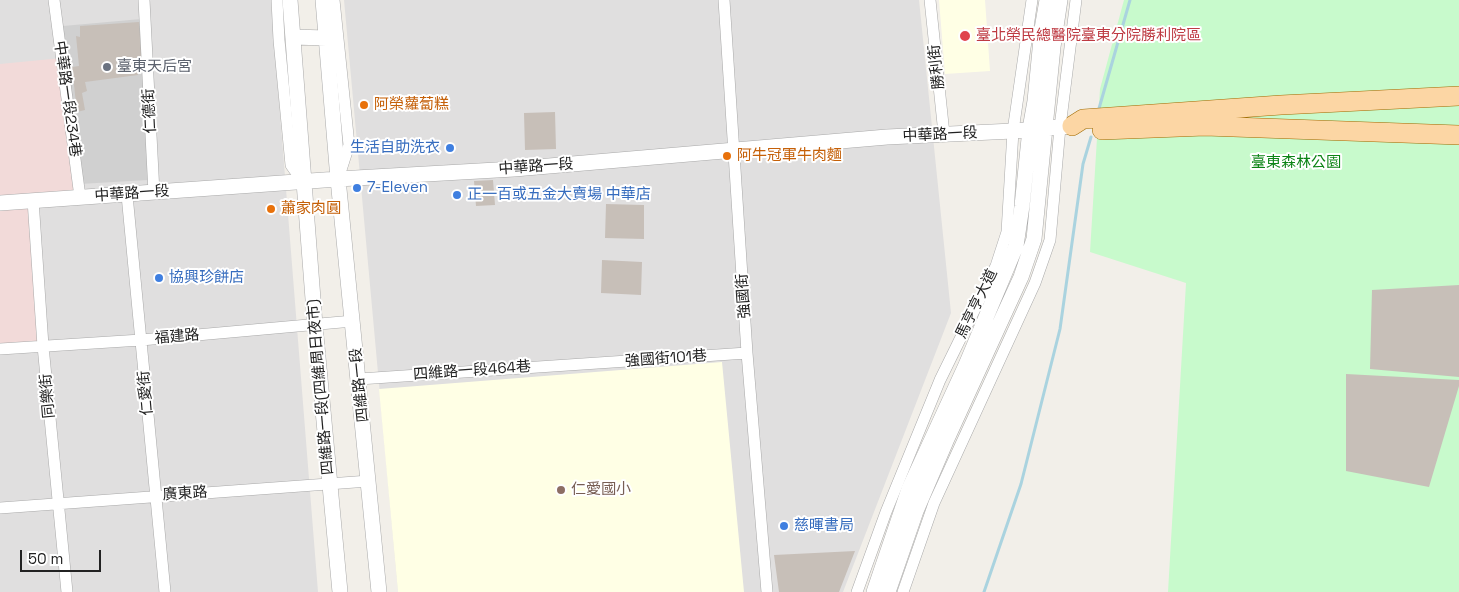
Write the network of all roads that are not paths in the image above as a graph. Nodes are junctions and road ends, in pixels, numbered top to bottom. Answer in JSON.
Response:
{"nodes":[{"id":1,"x":54,"y":0,"type":"edge"},
{"id":2,"x":144,"y":0,"type":"edge"},
{"id":3,"x":277,"y":0,"type":"edge"},
{"id":4,"x":290,"y":0,"type":"edge"},
{"id":5,"x":323,"y":0,"type":"edge"},
{"id":6,"x":334,"y":0,"type":"edge"},
{"id":7,"x":724,"y":0,"type":"edge"},
{"id":8,"x":930,"y":0,"type":"edge"},
{"id":9,"x":1032,"y":0,"type":"edge"},
{"id":10,"x":1047,"y":0,"type":"edge"},
{"id":11,"x":1060,"y":0,"type":"edge"},
{"id":12,"x":1076,"y":0,"type":"edge"},
{"id":13,"x":293,"y":37,"type":"junction"},
{"id":14,"x":326,"y":38,"type":"junction"},
{"id":15,"x":1459,"y":96,"type":"edge"},
{"id":16,"x":1059,"y":127,"type":"junction"},
{"id":17,"x":1030,"y":129,"type":"junction"},
{"id":18,"x":1013,"y":131,"type":"junction"},
{"id":19,"x":944,"y":134,"type":"junction"},
{"id":20,"x":1459,"y":135,"type":"edge"},
{"id":21,"x":735,"y":151,"type":"junction"},
{"id":22,"x":338,"y":178,"type":"junction"},
{"id":23,"x":303,"y":182,"type":"junction"},
{"id":24,"x":154,"y":193,"type":"junction"},
{"id":25,"x":127,"y":194,"type":"junction"},
{"id":26,"x":80,"y":197,"type":"junction"},
{"id":27,"x":33,"y":200,"type":"junction"},
{"id":28,"x":0,"y":203,"type":"edge"},
{"id":29,"x":1001,"y":267,"type":"junction"},
{"id":30,"x":1021,"y":277,"type":"junction"},
{"id":31,"x":1035,"y":283,"type":"junction"},
{"id":32,"x":353,"y":321,"type":"junction"},
{"id":33,"x":315,"y":325,"type":"junction"},
{"id":34,"x":141,"y":340,"type":"junction"},
{"id":35,"x":44,"y":346,"type":"junction"},
{"id":36,"x":0,"y":349,"type":"edge"},
{"id":37,"x":747,"y":353,"type":"junction"},
{"id":38,"x":586,"y":364,"type":"joint"},
{"id":39,"x":359,"y":378,"type":"junction"},
{"id":40,"x":370,"y":481,"type":"junction"},
{"id":41,"x":330,"y":484,"type":"junction"},
{"id":42,"x":903,"y":486,"type":"junction"},
{"id":43,"x":156,"y":497,"type":"junction"},
{"id":44,"x":928,"y":501,"type":"junction"},
{"id":45,"x":58,"y":504,"type":"junction"},
{"id":46,"x":0,"y":508,"type":"edge"},
{"id":47,"x":67,"y":592,"type":"edge"},
{"id":48,"x":165,"y":592,"type":"edge"},
{"id":49,"x":340,"y":592,"type":"edge"},
{"id":50,"x":379,"y":592,"type":"edge"},
{"id":51,"x":767,"y":592,"type":"edge"},
{"id":52,"x":857,"y":592,"type":"edge"},
{"id":53,"x":874,"y":592,"type":"edge"},
{"id":54,"x":888,"y":592,"type":"edge"},
{"id":55,"x":903,"y":592,"type":"edge"}],
"edges":[{"from":1,"to":26,"type":"street","name":"中華路一段234巷"},
{"from":2,"to":24,"type":"street","name":"仁德街"},
{"from":3,"to":23,"type":"street"},
{"from":4,"to":13,"type":"street"},
{"from":5,"to":14,"type":"street","name":"四維路一段"},
{"from":6,"to":22,"type":"street","name":"四維路一段"},
{"from":7,"to":21,"type":"street","name":"強國街"},
{"from":8,"to":19,"type":"street","name":"勝利街"},
{"from":9,"to":18,"type":"street","name":"馬亨亨大道"},
{"from":10,"to":17,"type":"street","name":"馬亨亨大道"},
{"from":11,"to":16,"type":"street","name":"馬亨亨大道"},
{"from":12,"to":16,"type":"street","name":"馬亨亨大道"},
{"from":13,"to":14,"type":"street"},
{"from":13,"to":23,"type":"street"},
{"from":14,"to":22,"type":"street","name":"四維路一段"},
{"from":15,"to":16,"type":"main road"},
{"from":16,"to":17,"type":"street","name":"中華路一段"},
{"from":16,"to":20,"type":"main road"},
{"from":16,"to":30,"type":"street","name":"馬亨亨大道"},
{"from":16,"to":31,"type":"street","name":"馬亨亨大道"},
{"from":17,"to":18,"type":"street","name":"中華路一段"},
{"from":17,"to":29,"type":"street","name":"馬亨亨大道"},
{"from":18,"to":19,"type":"street","name":"中華路一段"},
{"from":18,"to":29,"type":"street","name":"馬亨亨大道"},
{"from":19,"to":21,"type":"street","name":"中華路一段"},
{"from":21,"to":22,"type":"street","name":"中華路一段"},
{"from":21,"to":37,"type":"street","name":"強國街"},
{"from":22,"to":23,"type":"street","name":"中華路一段"},
{"from":22,"to":32,"type":"street","name":"四維路一段"},
{"from":23,"to":24,"type":"street","name":"中華路一段"},
{"from":23,"to":33,"type":"street","name":"四維路一段(四維周日夜市)"},
{"from":24,"to":25,"type":"street","name":"中華路一段"},
{"from":25,"to":26,"type":"street","name":"中華路一段"},
{"from":25,"to":34,"type":"street","name":"仁愛街"},
{"from":26,"to":27,"type":"street","name":"中華路一段"},
{"from":27,"to":28,"type":"street","name":"中華路一段"},
{"from":27,"to":35,"type":"street","name":"同樂街"},
{"from":29,"to":42,"type":"street","name":"馬亨亨大道"},
{"from":30,"to":31,"type":"street"},
{"from":30,"to":44,"type":"street","name":"馬亨亨大道"},
{"from":31,"to":44,"type":"street","name":"馬亨亨大道"},
{"from":32,"to":33,"type":"street","name":"福建路"},
{"from":32,"to":39,"type":"street","name":"四維路一段"},
{"from":33,"to":34,"type":"street","name":"福建路"},
{"from":33,"to":41,"type":"street","name":"四維路一段(四維周日夜市)"},
{"from":34,"to":35,"type":"street","name":"福建路"},
{"from":34,"to":43,"type":"street","name":"仁愛街"},
{"from":35,"to":36,"type":"street","name":"福建路"},
{"from":35,"to":45,"type":"street","name":"同樂街"},
{"from":37,"to":38,"type":"street","name":"強國街101巷"},
{"from":37,"to":51,"type":"street","name":"強國街"},
{"from":38,"to":39,"type":"street","name":"四維路一段464巷"},
{"from":39,"to":40,"type":"street","name":"四維路一段"},
{"from":40,"to":41,"type":"street","name":"廣東路"},
{"from":40,"to":50,"type":"street","name":"四維路一段"},
{"from":41,"to":43,"type":"street","name":"廣東路"},
{"from":41,"to":49,"type":"street","name":"四維路一段(四維周日夜市)"},
{"from":42,"to":52,"type":"street","name":"馬亨亨大道"},
{"from":42,"to":53,"type":"street","name":"馬亨亨大道"},
{"from":43,"to":45,"type":"street","name":"廣東路"},
{"from":43,"to":48,"type":"street","name":"仁愛街"},
{"from":44,"to":54,"type":"street","name":"馬亨亨大道"},
{"from":44,"to":55,"type":"street","name":"馬亨亨大道"},
{"from":45,"to":46,"type":"street","name":"廣東路"},
{"from":45,"to":47,"type":"street","name":"同樂街"}]}
